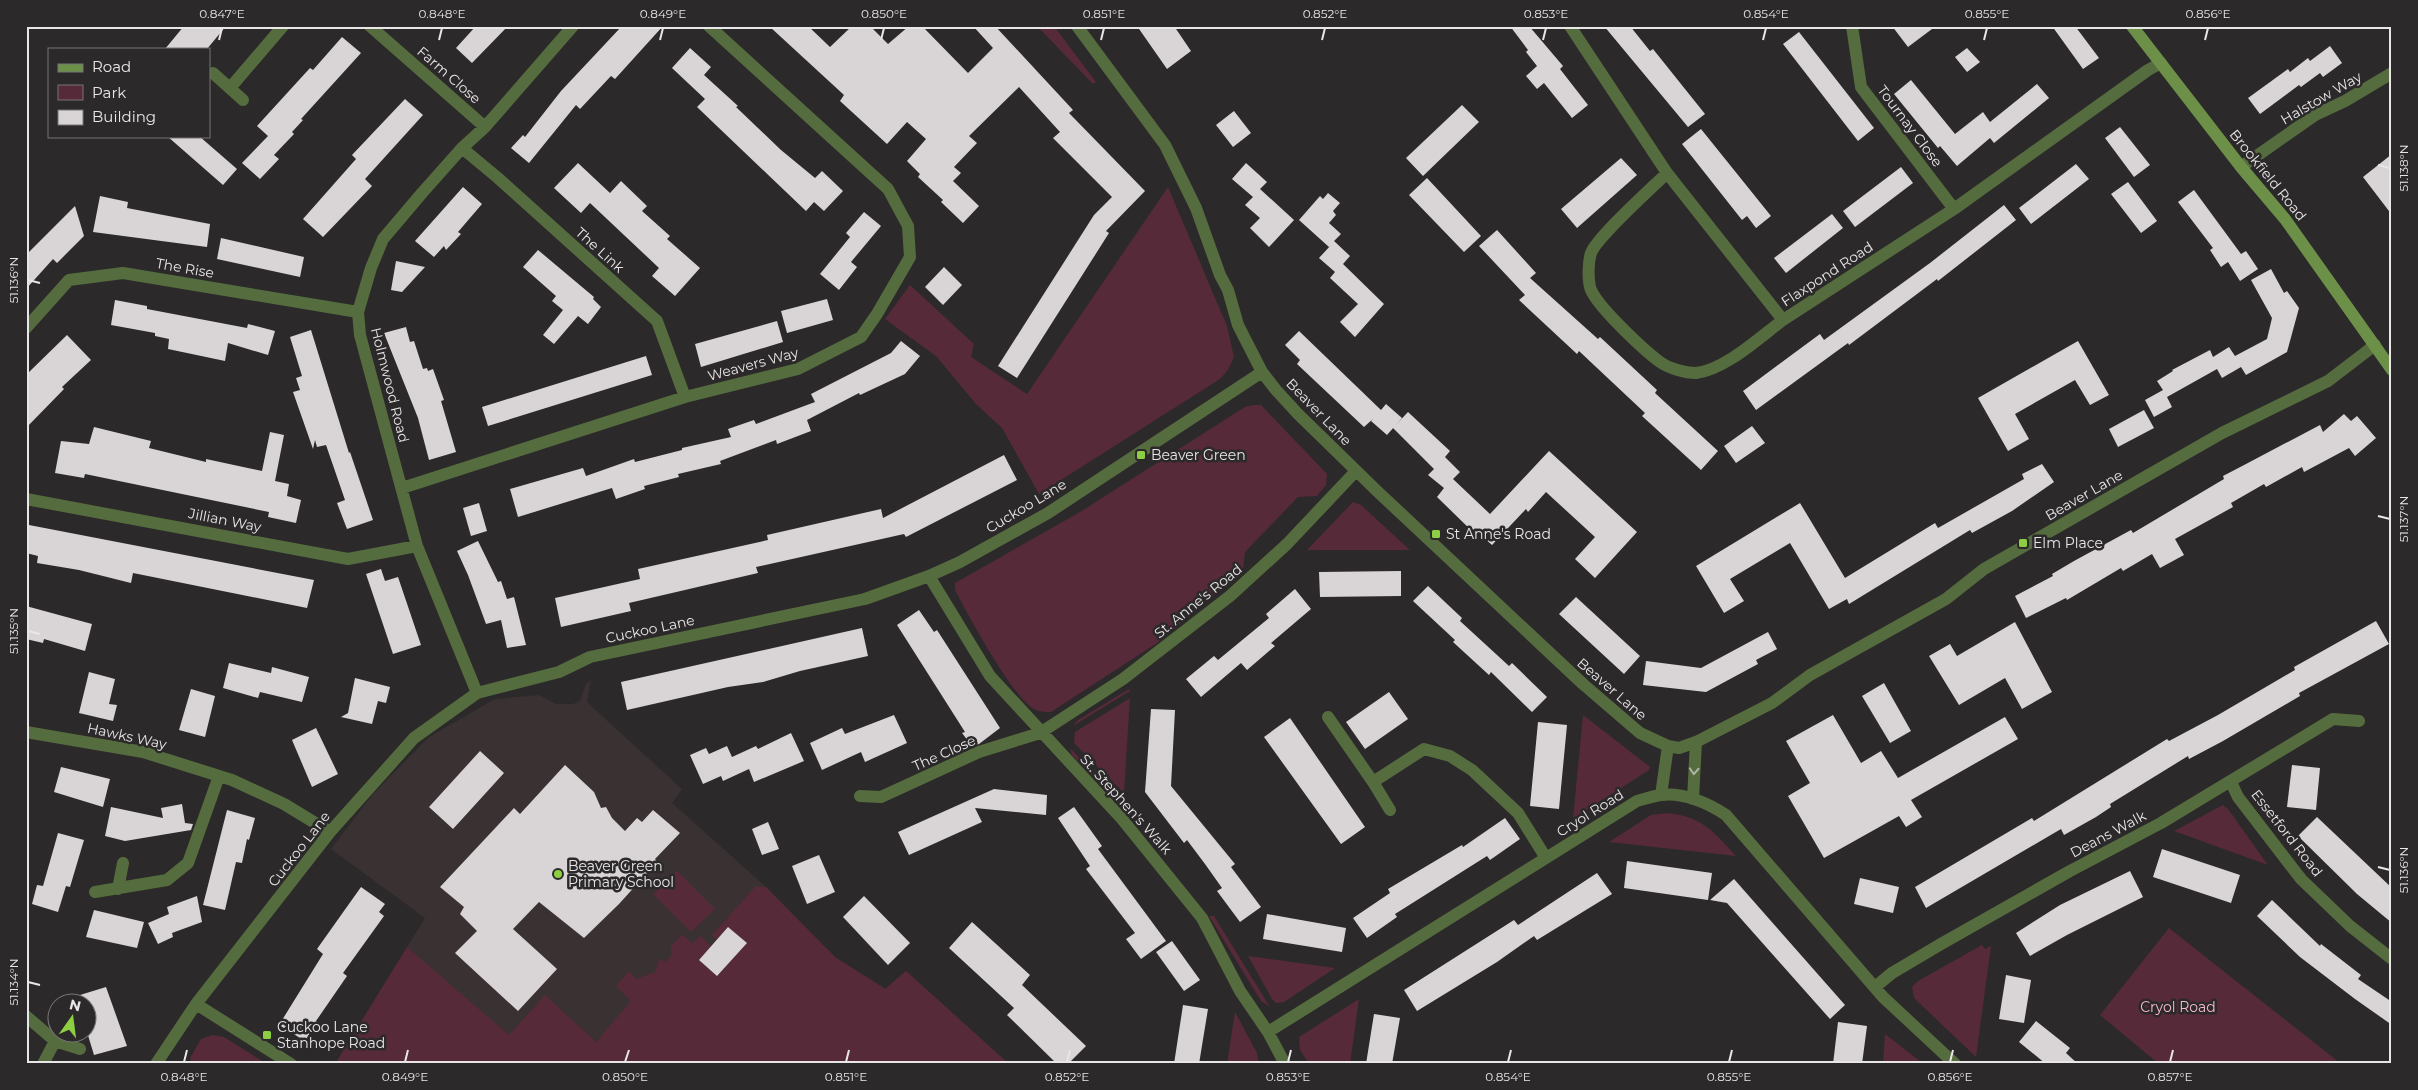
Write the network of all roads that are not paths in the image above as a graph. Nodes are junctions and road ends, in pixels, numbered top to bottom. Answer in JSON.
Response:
{"nodes":[{"id":1,"x":283,"y":26,"type":"edge"},
{"id":2,"x":370,"y":26,"type":"edge"},
{"id":3,"x":573,"y":26,"type":"edge"},
{"id":4,"x":709,"y":26,"type":"edge"},
{"id":5,"x":1077,"y":26,"type":"edge"},
{"id":6,"x":1570,"y":26,"type":"edge"},
{"id":7,"x":1852,"y":26,"type":"edge"},
{"id":8,"x":2132,"y":26,"type":"edge"},
{"id":9,"x":2162,"y":63,"type":"junction"},
{"id":10,"x":214,"y":73,"type":"dead end"},
{"id":11,"x":2392,"y":73,"type":"edge"},
{"id":12,"x":230,"y":88,"type":"junction"},
{"id":13,"x":243,"y":100,"type":"dead end"},
{"id":14,"x":485,"y":127,"type":"junction"},
{"id":15,"x":462,"y":148,"type":"junction"},
{"id":16,"x":2241,"y":167,"type":"junction"},
{"id":17,"x":1667,"y":173,"type":"junction"},
{"id":18,"x":1954,"y":209,"type":"junction"},
{"id":19,"x":358,"y":312,"type":"junction"},
{"id":20,"x":1783,"y":320,"type":"junction"},
{"id":21,"x":26,"y":328,"type":"edge"},
{"id":22,"x":2375,"y":345,"type":"junction"},
{"id":23,"x":2392,"y":370,"type":"edge"},
{"id":24,"x":1262,"y":372,"type":"junction"},
{"id":25,"x":684,"y":397,"type":"junction"},
{"id":26,"x":1356,"y":471,"type":"junction"},
{"id":27,"x":402,"y":488,"type":"junction"},
{"id":28,"x":26,"y":499,"type":"edge"},
{"id":29,"x":417,"y":546,"type":"junction"},
{"id":30,"x":930,"y":576,"type":"junction"},
{"id":31,"x":477,"y":693,"type":"junction"},
{"id":32,"x":1328,"y":717,"type":"dead end"},
{"id":33,"x":2359,"y":721,"type":"dead end"},
{"id":34,"x":26,"y":732,"type":"edge"},
{"id":35,"x":1040,"y":732,"type":"junction"},
{"id":36,"x":1696,"y":742,"type":"junction"},
{"id":37,"x":1668,"y":746,"type":"junction"},
{"id":38,"x":219,"y":776,"type":"junction"},
{"id":39,"x":1373,"y":782,"type":"junction"},
{"id":40,"x":2231,"y":782,"type":"junction"},
{"id":41,"x":1661,"y":795,"type":"junction"},
{"id":42,"x":860,"y":796,"type":"dead end"},
{"id":43,"x":1692,"y":799,"type":"junction"},
{"id":44,"x":1390,"y":810,"type":"dead end"},
{"id":45,"x":330,"y":832,"type":"junction"},
{"id":46,"x":1546,"y":858,"type":"junction"},
{"id":47,"x":123,"y":863,"type":"dead end"},
{"id":48,"x":118,"y":889,"type":"junction"},
{"id":49,"x":95,"y":892,"type":"dead end"},
{"id":50,"x":2392,"y":959,"type":"edge"},
{"id":51,"x":1875,"y":987,"type":"junction"},
{"id":52,"x":196,"y":1004,"type":"junction"},
{"id":53,"x":26,"y":1016,"type":"edge"},
{"id":54,"x":1268,"y":1032,"type":"junction"},
{"id":55,"x":48,"y":1036,"type":"edge"},
{"id":56,"x":55,"y":1042,"type":"joint"},
{"id":57,"x":80,"y":1049,"type":"dead end"},
{"id":58,"x":1953,"y":1063,"type":"edge"},
{"id":59,"x":43,"y":1064,"type":"edge"},
{"id":60,"x":156,"y":1064,"type":"edge"},
{"id":61,"x":291,"y":1064,"type":"edge"},
{"id":62,"x":1285,"y":1064,"type":"edge"}],
"edges":[{"from":1,"to":12,"type":"street"},
{"from":2,"to":14,"type":"street","name":"Farm Close"},
{"from":3,"to":14,"type":"street","name":"Holmwood Road"},
{"from":4,"to":25,"type":"street","name":"Weavers Way"},
{"from":5,"to":24,"type":"street","name":"Beaver Lane"},
{"from":6,"to":17,"type":"street","name":"Flaxpond Road"},
{"from":7,"to":18,"type":"street","name":"Tournay Close"},
{"from":8,"to":9,"type":"main road","name":"Brookfield Road"},
{"from":9,"to":16,"type":"main road","name":"Brookfield Road"},
{"from":9,"to":18,"type":"street","name":"Flaxpond Road"},
{"from":10,"to":12,"type":"street"},
{"from":11,"to":16,"type":"street","name":"Halstow Way"},
{"from":12,"to":13,"type":"street"},
{"from":14,"to":15,"type":"street","name":"Holmwood Road"},
{"from":15,"to":19,"type":"street","name":"Holmwood Road"},
{"from":15,"to":25,"type":"street","name":"The Link"},
{"from":16,"to":22,"type":"main road","name":"Brookfield Road"},
{"from":17,"to":20,"type":"street","name":"Flaxpond Road"},
{"from":17,"to":20,"type":"street"},
{"from":18,"to":20,"type":"street","name":"Flaxpond Road"},
{"from":19,"to":21,"type":"street","name":"The Rise"},
{"from":19,"to":27,"type":"street","name":"Holmwood Road"},
{"from":22,"to":23,"type":"main road"},
{"from":22,"to":36,"type":"street","name":"Beaver Lane"},
{"from":24,"to":26,"type":"street","name":"Beaver Lane"},
{"from":24,"to":30,"type":"street","name":"Cuckoo Lane"},
{"from":25,"to":27,"type":"street","name":"Weavers Way"},
{"from":26,"to":35,"type":"street","name":"St. Anne's Road"},
{"from":26,"to":37,"type":"street","name":"Beaver Lane"},
{"from":27,"to":29,"type":"street","name":"Holmwood Road"},
{"from":28,"to":29,"type":"street","name":"Jillian Way"},
{"from":29,"to":31,"type":"street","name":"Holmwood Road"},
{"from":30,"to":31,"type":"street","name":"Cuckoo Lane"},
{"from":30,"to":35,"type":"street","name":"St. Stephen's Walk"},
{"from":31,"to":45,"type":"street","name":"Cuckoo Lane"},
{"from":32,"to":39,"type":"street"},
{"from":33,"to":40,"type":"street","name":"Deans Walk"},
{"from":34,"to":38,"type":"street","name":"Hawks Way"},
{"from":35,"to":42,"type":"street","name":"The Close"},
{"from":35,"to":54,"type":"street","name":"St. Stephen's Walk"},
{"from":36,"to":37,"type":"street","name":"Beaver Lane"},
{"from":36,"to":43,"type":"street","one_way":true},
{"from":37,"to":41,"type":"street"},
{"from":38,"to":45,"type":"street","name":"Hawks Way"},
{"from":38,"to":48,"type":"street"},
{"from":39,"to":44,"type":"street"},
{"from":39,"to":46,"type":"street"},
{"from":40,"to":50,"type":"street","name":"Essetford Road"},
{"from":40,"to":51,"type":"street","name":"Deans Walk"},
{"from":41,"to":43,"type":"street","name":"Cryol Road"},
{"from":41,"to":46,"type":"street","name":"Cryol Road"},
{"from":43,"to":51,"type":"street","name":"Cryol Road"},
{"from":45,"to":52,"type":"street","name":"Cuckoo Lane"},
{"from":46,"to":54,"type":"street","name":"Cryol Road"},
{"from":47,"to":48,"type":"street"},
{"from":48,"to":49,"type":"street"},
{"from":51,"to":58,"type":"street","name":"Cryol Road"},
{"from":52,"to":60,"type":"street","name":"Cuckoo Lane"},
{"from":52,"to":61,"type":"street"},
{"from":53,"to":55,"type":"street"},
{"from":54,"to":62,"type":"street","name":"St. Stephen's Walk"},
{"from":56,"to":57,"type":"street"},
{"from":56,"to":59,"type":"street"}]}
